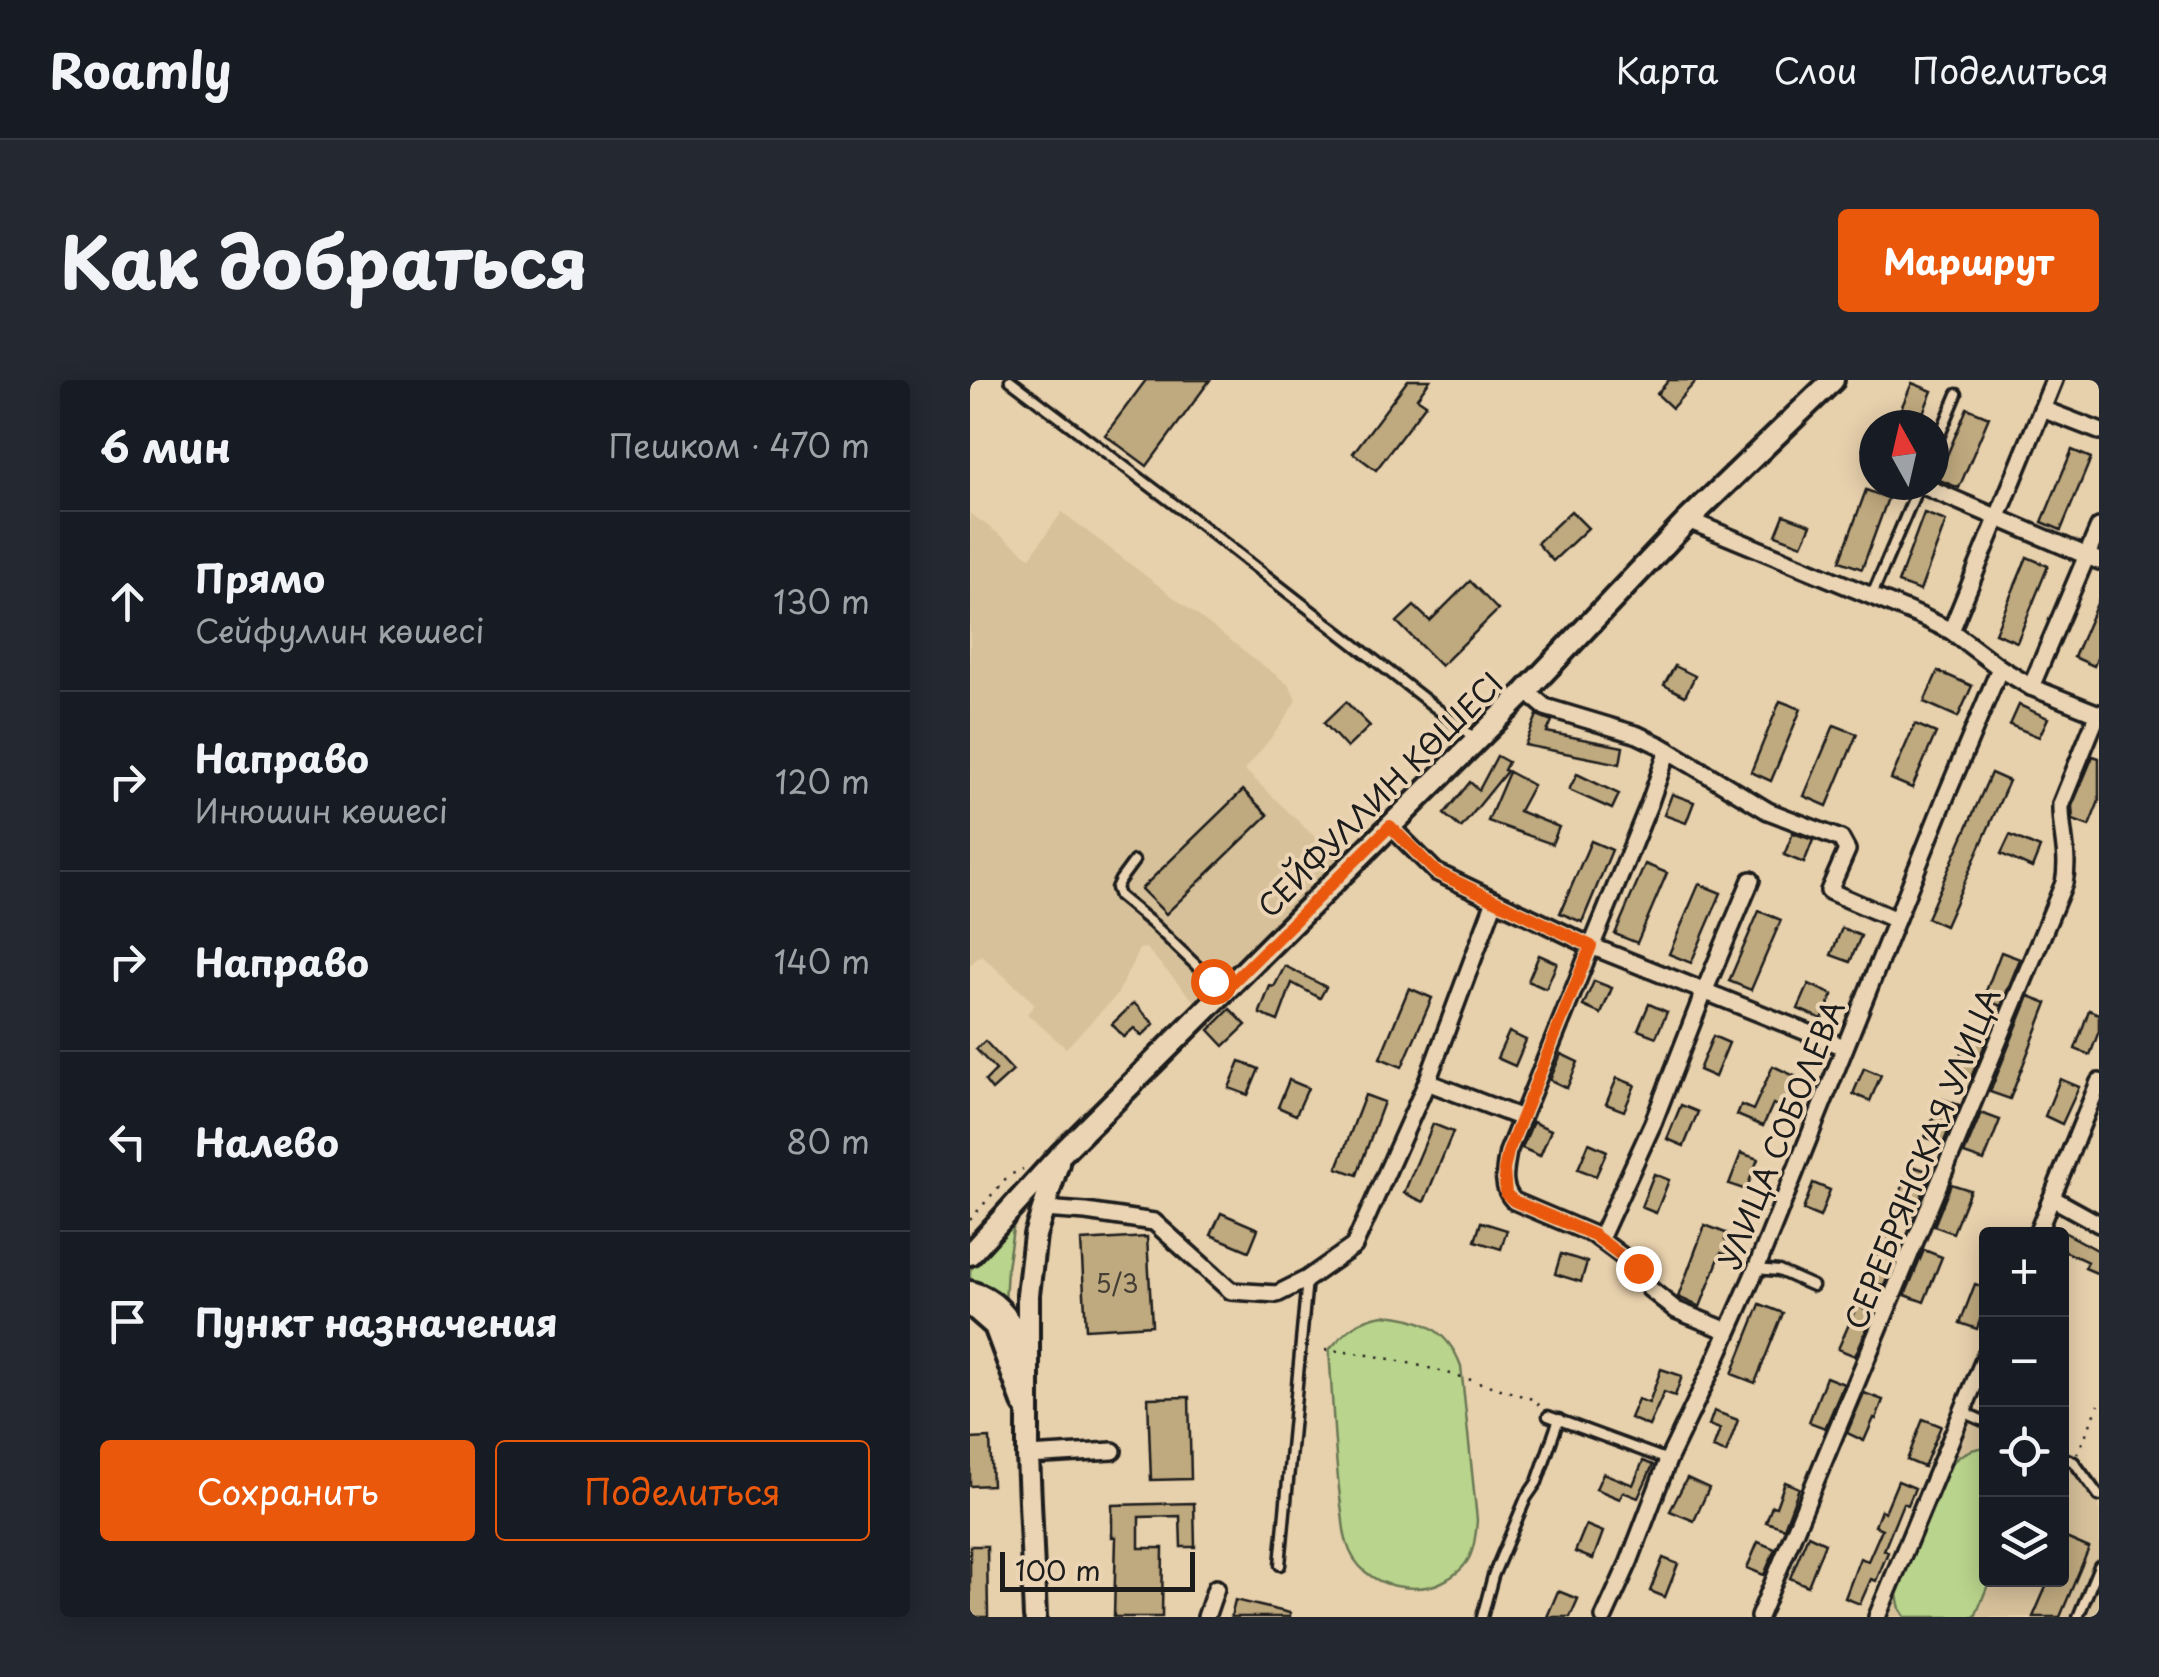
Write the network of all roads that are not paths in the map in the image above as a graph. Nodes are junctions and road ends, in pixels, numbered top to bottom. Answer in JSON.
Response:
{"nodes":[{"id":1,"x":1010,"y":380,"type":"edge"},
{"id":2,"x":1833,"y":380,"type":"edge"},
{"id":3,"x":2054,"y":380,"type":"edge"},
{"id":4,"x":1957,"y":394,"type":"dead end"},
{"id":5,"x":2042,"y":409,"type":"junction"},
{"id":6,"x":1949,"y":413,"type":"edge"},
{"id":7,"x":2099,"y":432,"type":"edge"},
{"id":8,"x":1949,"y":497,"type":"edge"},
{"id":9,"x":1913,"y":500,"type":"edge"},
{"id":10,"x":1998,"y":517,"type":"junction"},
{"id":11,"x":1688,"y":520,"type":"junction"},
{"id":12,"x":2099,"y":527,"type":"edge"},
{"id":13,"x":2093,"y":559,"type":"edge"},
{"id":14,"x":1872,"y":595,"type":"junction"},
{"id":15,"x":1951,"y":631,"type":"junction"},
{"id":16,"x":2000,"y":668,"type":"junction"},
{"id":17,"x":2031,"y":687,"type":"junction"},
{"id":18,"x":1526,"y":691,"type":"junction"},
{"id":19,"x":2098,"y":714,"type":"edge"},
{"id":20,"x":1477,"y":740,"type":"junction"},
{"id":21,"x":1668,"y":750,"type":"junction"},
{"id":22,"x":1390,"y":826,"type":"junction"},
{"id":23,"x":1134,"y":862,"type":"dead end"},
{"id":24,"x":1751,"y":880,"type":"dead end"},
{"id":25,"x":1494,"y":900,"type":"junction"},
{"id":26,"x":1896,"y":920,"type":"junction"},
{"id":27,"x":1591,"y":946,"type":"junction"},
{"id":28,"x":1224,"y":991,"type":"junction"},
{"id":29,"x":1704,"y":992,"type":"junction"},
{"id":30,"x":1844,"y":1047,"type":"junction"},
{"id":31,"x":1427,"y":1082,"type":"junction"},
{"id":32,"x":2099,"y":1082,"type":"edge"},
{"id":33,"x":1522,"y":1118,"type":"junction"},
{"id":34,"x":1061,"y":1154,"type":"junction"},
{"id":35,"x":2052,"y":1198,"type":"junction"},
{"id":36,"x":1043,"y":1209,"type":"junction"},
{"id":37,"x":2099,"y":1224,"type":"edge"},
{"id":38,"x":2040,"y":1227,"type":"edge"},
{"id":39,"x":1600,"y":1239,"type":"junction"},
{"id":40,"x":970,"y":1254,"type":"edge"},
{"id":41,"x":1756,"y":1269,"type":"junction"},
{"id":42,"x":1307,"y":1280,"type":"junction"},
{"id":43,"x":1813,"y":1286,"type":"dead end"},
{"id":44,"x":970,"y":1292,"type":"edge"},
{"id":45,"x":970,"y":1304,"type":"edge"},
{"id":46,"x":1728,"y":1331,"type":"junction"},
{"id":47,"x":1029,"y":1372,"type":"junction"},
{"id":48,"x":1979,"y":1372,"type":"edge"},
{"id":49,"x":1963,"y":1412,"type":"junction"},
{"id":50,"x":1027,"y":1415,"type":"junction"},
{"id":51,"x":1548,"y":1416,"type":"road end"},
{"id":52,"x":1559,"y":1419,"type":"junction"},
{"id":53,"x":1979,"y":1419,"type":"edge"},
{"id":54,"x":1112,"y":1451,"type":"dead end"},
{"id":55,"x":1028,"y":1456,"type":"junction"},
{"id":56,"x":1668,"y":1460,"type":"junction"},
{"id":57,"x":2069,"y":1460,"type":"edge"},
{"id":58,"x":2099,"y":1496,"type":"edge"},
{"id":59,"x":1280,"y":1566,"type":"dead end"},
{"id":60,"x":2099,"y":1566,"type":"edge"},
{"id":61,"x":1216,"y":1588,"type":"dead end"},
{"id":62,"x":1035,"y":1617,"type":"edge"},
{"id":63,"x":1206,"y":1617,"type":"edge"},
{"id":64,"x":1482,"y":1617,"type":"edge"},
{"id":65,"x":1604,"y":1617,"type":"edge"},
{"id":66,"x":1759,"y":1617,"type":"edge"},
{"id":67,"x":1877,"y":1617,"type":"edge"},
{"id":68,"x":2078,"y":1617,"type":"edge"}],
"edges":[{"from":1,"to":20,"type":"lane"},
{"from":2,"to":11,"type":"main road","name":"СЕЙФУЛЛИН КӨШЕСІ"},
{"from":3,"to":5,"type":"street"},
{"from":4,"to":6,"type":"lane"},
{"from":5,"to":7,"type":"street"},
{"from":5,"to":10,"type":"street"},
{"from":8,"to":10,"type":"street"},
{"from":9,"to":14,"type":"lane"},
{"from":10,"to":13,"type":"street"},
{"from":10,"to":15,"type":"street"},
{"from":11,"to":14,"type":"street"},
{"from":11,"to":18,"type":"main road","name":"СЕЙФУЛЛИН КӨШЕСІ"},
{"from":12,"to":13,"type":"street"},
{"from":13,"to":17,"type":"street"},
{"from":14,"to":15,"type":"street"},
{"from":15,"to":16,"type":"street"},
{"from":16,"to":17,"type":"street"},
{"from":16,"to":26,"type":"street","name":"УЛИЦА СОБОЛЕВА"},
{"from":17,"to":19,"type":"street"},
{"from":18,"to":20,"type":"main road","name":"СЕЙФУЛЛИН КӨШЕСІ"},
{"from":18,"to":21,"type":"street"},
{"from":19,"to":66,"type":"street","name":"СЕРЕБРЯНСКАЯ УЛИЦА"},
{"from":20,"to":22,"type":"main road","name":"СЕЙФУЛЛИН КӨШЕСІ"},
{"from":21,"to":26,"type":"street"},
{"from":21,"to":27,"type":"street"},
{"from":22,"to":25,"type":"street"},
{"from":22,"to":28,"type":"main road","name":"СЕЙФУЛЛИН КӨШЕСІ"},
{"from":23,"to":28,"type":"lane"},
{"from":24,"to":29,"type":"street"},
{"from":25,"to":27,"type":"street"},
{"from":25,"to":31,"type":"street"},
{"from":26,"to":30,"type":"street","name":"УЛИЦА СОБОЛЕВА"},
{"from":27,"to":29,"type":"street"},
{"from":27,"to":33,"type":"street"},
{"from":28,"to":34,"type":"main road","name":"СЕЙФУЛЛИН КӨШЕСІ"},
{"from":29,"to":30,"type":"street"},
{"from":29,"to":39,"type":"street"},
{"from":30,"to":41,"type":"street","name":"УЛИЦА СОБОЛЕВА"},
{"from":31,"to":33,"type":"street"},
{"from":31,"to":42,"type":"street"},
{"from":32,"to":35,"type":"street"},
{"from":33,"to":39,"type":"street"},
{"from":34,"to":36,"type":"main road"},
{"from":34,"to":40,"type":"main road","name":"СЕЙФУЛЛИН КӨШЕСІ"},
{"from":35,"to":37,"type":"street"},
{"from":35,"to":38,"type":"street"},
{"from":36,"to":42,"type":"street"},
{"from":36,"to":47,"type":"main road"},
{"from":39,"to":46,"type":"street"},
{"from":41,"to":43,"type":"lane"},
{"from":41,"to":46,"type":"street","name":"УЛИЦА СОБОЛЕВА"},
{"from":42,"to":59,"type":"lane"},
{"from":44,"to":47,"type":"main road"},
{"from":45,"to":50,"type":"main road"},
{"from":46,"to":56,"type":"street","name":"УЛИЦА СОБОЛЕВА"},
{"from":47,"to":50,"type":"main road"},
{"from":48,"to":49,"type":"street"},
{"from":49,"to":53,"type":"lane"},
{"from":49,"to":67,"type":"street"},
{"from":50,"to":55,"type":"main road"},
{"from":51,"to":52,"type":"lane"},
{"from":52,"to":56,"type":"lane"},
{"from":52,"to":64,"type":"lane"},
{"from":54,"to":55,"type":"street"},
{"from":55,"to":62,"type":"main road"},
{"from":56,"to":65,"type":"street","name":"УЛИЦА СОБОЛЕВА"},
{"from":57,"to":58,"type":"lane"},
{"from":60,"to":68,"type":"lane"},
{"from":61,"to":63,"type":"street"}]}
